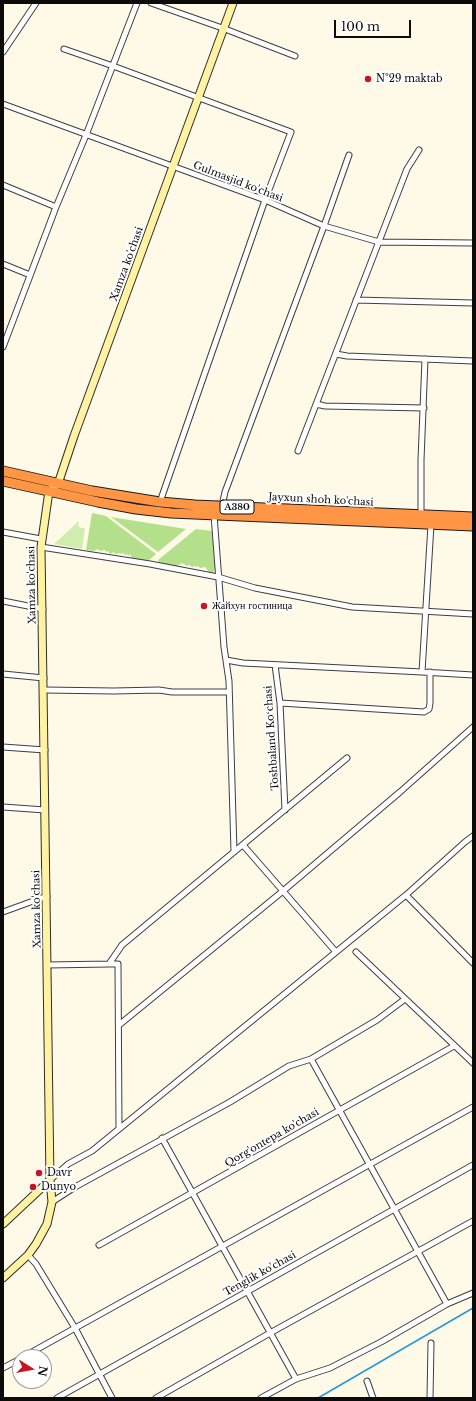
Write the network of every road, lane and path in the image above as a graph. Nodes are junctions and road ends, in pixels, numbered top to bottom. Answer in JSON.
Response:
{"nodes":[{"id":1,"x":36,"y":3,"type":"edge"},
{"id":2,"x":137,"y":3,"type":"edge"},
{"id":3,"x":151,"y":3,"type":"edge"},
{"id":4,"x":233,"y":3,"type":"edge"},
{"id":5,"x":225,"y":29,"type":"junction"},
{"id":6,"x":64,"y":49,"type":"dead end"},
{"id":7,"x":3,"y":52,"type":"edge"},
{"id":8,"x":295,"y":56,"type":"dead end"},
{"id":9,"x":113,"y":66,"type":"junction"},
{"id":10,"x":198,"y":98,"type":"junction"},
{"id":11,"x":3,"y":104,"type":"edge"},
{"id":12,"x":86,"y":135,"type":"junction"},
{"id":13,"x":419,"y":150,"type":"dead end"},
{"id":14,"x":349,"y":155,"type":"dead end"},
{"id":15,"x":174,"y":167,"type":"junction"},
{"id":16,"x":3,"y":185,"type":"edge"},
{"id":17,"x":265,"y":200,"type":"junction"},
{"id":18,"x":56,"y":206,"type":"junction"},
{"id":19,"x":324,"y":226,"type":"junction"},
{"id":20,"x":379,"y":242,"type":"junction"},
{"id":21,"x":473,"y":243,"type":"edge"},
{"id":22,"x":3,"y":264,"type":"edge"},
{"id":23,"x":30,"y":275,"type":"junction"},
{"id":24,"x":356,"y":300,"type":"junction"},
{"id":25,"x":473,"y":303,"type":"edge"},
{"id":26,"x":3,"y":345,"type":"edge"},
{"id":27,"x":336,"y":354,"type":"junction"},
{"id":28,"x":426,"y":359,"type":"junction"},
{"id":29,"x":473,"y":361,"type":"edge"},
{"id":30,"x":316,"y":404,"type":"junction"},
{"id":31,"x":424,"y":408,"type":"junction"},
{"id":32,"x":298,"y":451,"type":"dead end"},
{"id":33,"x":3,"y":471,"type":"edge"},
{"id":34,"x":3,"y":481,"type":"edge"},
{"id":35,"x":58,"y":484,"type":"junction"},
{"id":36,"x":49,"y":491,"type":"junction"},
{"id":37,"x":160,"y":502,"type":"junction"},
{"id":38,"x":222,"y":506,"type":"junction"},
{"id":39,"x":214,"y":515,"type":"junction"},
{"id":40,"x":421,"y":515,"type":"junction"},
{"id":41,"x":473,"y":517,"type":"edge"},
{"id":42,"x":431,"y":525,"type":"junction"},
{"id":43,"x":473,"y":526,"type":"edge"},
{"id":44,"x":3,"y":532,"type":"edge"},
{"id":45,"x":41,"y":543,"type":"junction"},
{"id":46,"x":218,"y":577,"type":"junction"},
{"id":47,"x":3,"y":601,"type":"edge"},
{"id":48,"x":43,"y":609,"type":"junction"},
{"id":49,"x":426,"y":611,"type":"junction"},
{"id":50,"x":473,"y":614,"type":"edge"},
{"id":51,"x":226,"y":660,"type":"junction"},
{"id":52,"x":275,"y":665,"type":"junction"},
{"id":53,"x":422,"y":672,"type":"junction"},
{"id":54,"x":430,"y":672,"type":"junction"},
{"id":55,"x":3,"y":674,"type":"edge"},
{"id":56,"x":473,"y":675,"type":"edge"},
{"id":57,"x":44,"y":678,"type":"junction"},
{"id":58,"x":44,"y":690,"type":"junction"},
{"id":59,"x":229,"y":692,"type":"junction"},
{"id":60,"x":280,"y":703,"type":"junction"},
{"id":61,"x":473,"y":726,"type":"edge"},
{"id":62,"x":3,"y":747,"type":"edge"},
{"id":63,"x":45,"y":750,"type":"junction"},
{"id":64,"x":347,"y":758,"type":"dead end"},
{"id":65,"x":3,"y":807,"type":"edge"},
{"id":66,"x":45,"y":810,"type":"junction"},
{"id":67,"x":285,"y":810,"type":"junction"},
{"id":68,"x":473,"y":836,"type":"edge"},
{"id":69,"x":243,"y":845,"type":"junction"},
{"id":70,"x":234,"y":852,"type":"junction"},
{"id":71,"x":283,"y":891,"type":"junction"},
{"id":72,"x":406,"y":894,"type":"junction"},
{"id":73,"x":46,"y":896,"type":"junction"},
{"id":74,"x":3,"y":912,"type":"edge"},
{"id":75,"x":336,"y":952,"type":"junction"},
{"id":76,"x":356,"y":952,"type":"dead end"},
{"id":77,"x":473,"y":963,"type":"edge"},
{"id":78,"x":109,"y":964,"type":"junction"},
{"id":79,"x":47,"y":965,"type":"junction"},
{"id":80,"x":405,"y":999,"type":"junction"},
{"id":81,"x":119,"y":1025,"type":"junction"},
{"id":82,"x":454,"y":1046,"type":"junction"},
{"id":83,"x":311,"y":1059,"type":"junction"},
{"id":84,"x":473,"y":1063,"type":"edge"},
{"id":85,"x":473,"y":1107,"type":"edge"},
{"id":86,"x":339,"y":1110,"type":"junction"},
{"id":87,"x":119,"y":1129,"type":"junction"},
{"id":88,"x":162,"y":1138,"type":"junction"},
{"id":89,"x":369,"y":1165,"type":"junction"},
{"id":90,"x":473,"y":1165,"type":"edge"},
{"id":91,"x":50,"y":1180,"type":"junction"},
{"id":92,"x":192,"y":1194,"type":"junction"},
{"id":93,"x":52,"y":1202,"type":"junction"},
{"id":94,"x":393,"y":1209,"type":"junction"},
{"id":95,"x":473,"y":1221,"type":"edge"},
{"id":96,"x":3,"y":1224,"type":"edge"},
{"id":97,"x":99,"y":1245,"type":"dead end"},
{"id":98,"x":222,"y":1247,"type":"junction"},
{"id":99,"x":418,"y":1252,"type":"junction"},
{"id":100,"x":28,"y":1255,"type":"junction"},
{"id":101,"x":3,"y":1278,"type":"edge"},
{"id":102,"x":247,"y":1292,"type":"junction"},
{"id":103,"x":473,"y":1293,"type":"edge"},
{"id":104,"x":447,"y":1304,"type":"junction"},
{"id":105,"x":75,"y":1328,"type":"junction"},
{"id":106,"x":270,"y":1333,"type":"junction"},
{"id":107,"x":431,"y":1343,"type":"dead end"},
{"id":108,"x":37,"y":1349,"type":"edge"},
{"id":109,"x":12,"y":1363,"type":"edge"},
{"id":110,"x":3,"y":1368,"type":"edge"},
{"id":111,"x":100,"y":1374,"type":"junction"},
{"id":112,"x":296,"y":1379,"type":"junction"},
{"id":113,"x":367,"y":1381,"type":"dead end"},
{"id":114,"x":57,"y":1398,"type":"edge"},
{"id":115,"x":112,"y":1398,"type":"edge"},
{"id":116,"x":156,"y":1398,"type":"edge"},
{"id":117,"x":261,"y":1398,"type":"edge"},
{"id":118,"x":372,"y":1398,"type":"edge"},
{"id":119,"x":430,"y":1398,"type":"edge"}],
"edges":[{"from":1,"to":7,"type":"street"},
{"from":2,"to":9,"type":"street"},
{"from":3,"to":5,"type":"street"},
{"from":4,"to":5,"type":"street","name":"Xamza ko'chasi"},
{"from":5,"to":8,"type":"street"},
{"from":5,"to":10,"type":"street","name":"Xamza ko'chasi"},
{"from":6,"to":9,"type":"street"},
{"from":9,"to":10,"type":"street"},
{"from":9,"to":12,"type":"street"},
{"from":10,"to":15,"type":"street","name":"Xamza ko'chasi"},
{"from":10,"to":17,"type":"street"},
{"from":11,"to":12,"type":"street","name":"Gulmasjid ko'chasi"},
{"from":12,"to":15,"type":"street","name":"Gulmasjid ko'chasi"},
{"from":12,"to":18,"type":"street"},
{"from":13,"to":20,"type":"street"},
{"from":14,"to":19,"type":"street"},
{"from":15,"to":17,"type":"street","name":"Gulmasjid ko'chasi"},
{"from":15,"to":35,"type":"street","name":"Xamza ko'chasi"},
{"from":16,"to":18,"type":"street"},
{"from":17,"to":19,"type":"street","name":"Gulmasjid ko'chasi"},
{"from":17,"to":37,"type":"street"},
{"from":18,"to":23,"type":"street"},
{"from":19,"to":20,"type":"street","name":"Gulmasjid ko'chasi"},
{"from":19,"to":38,"type":"street"},
{"from":20,"to":21,"type":"street","name":"Gulmasjid ko'chasi"},
{"from":20,"to":24,"type":"street"},
{"from":22,"to":23,"type":"street"},
{"from":23,"to":26,"type":"street"},
{"from":24,"to":25,"type":"street"},
{"from":24,"to":27,"type":"street"},
{"from":27,"to":28,"type":"street"},
{"from":27,"to":30,"type":"street"},
{"from":28,"to":29,"type":"street"},
{"from":28,"to":31,"type":"street"},
{"from":30,"to":31,"type":"street"},
{"from":30,"to":32,"type":"street"},
{"from":31,"to":40,"type":"street"},
{"from":33,"to":35,"type":"highway","name":"Jayxun shoh ko'chasi","number":"A380"},
{"from":34,"to":36,"type":"highway","name":"Jayxun shoh ko'chasi","number":"A380"},
{"from":35,"to":36,"type":"street"},
{"from":35,"to":37,"type":"highway","name":"Jayxun shoh ko'chasi","number":"A380"},
{"from":36,"to":39,"type":"highway","name":"Jayxun shoh ko'chasi","number":"A380"},
{"from":36,"to":45,"type":"street","name":"Xamza ko'chasi"},
{"from":37,"to":38,"type":"highway","name":"Jayxun shoh ko'chasi","number":"A380"},
{"from":38,"to":40,"type":"highway","name":"Jayxun shoh ko'chasi","number":"A380"},
{"from":39,"to":42,"type":"highway","name":"Jayxun shoh ko'chasi","number":"A380"},
{"from":39,"to":46,"type":"street"},
{"from":40,"to":41,"type":"highway","name":"Jayxun shoh ko'chasi","number":"A380"},
{"from":42,"to":43,"type":"highway","name":"Jayxun shoh ko'chasi","number":"A380"},
{"from":42,"to":49,"type":"street"},
{"from":44,"to":45,"type":"street"},
{"from":45,"to":46,"type":"street"},
{"from":45,"to":48,"type":"street","name":"Xamza ko'chasi"},
{"from":46,"to":49,"type":"street"},
{"from":46,"to":51,"type":"street"},
{"from":47,"to":48,"type":"street"},
{"from":48,"to":57,"type":"street","name":"Xamza ko'chasi"},
{"from":49,"to":50,"type":"street"},
{"from":49,"to":53,"type":"street"},
{"from":51,"to":52,"type":"street"},
{"from":51,"to":59,"type":"street"},
{"from":52,"to":53,"type":"street"},
{"from":52,"to":60,"type":"street","name":"Toshbaland Koʻchasi"},
{"from":53,"to":54,"type":"street"},
{"from":54,"to":56,"type":"street"},
{"from":54,"to":60,"type":"street"},
{"from":55,"to":57,"type":"street"},
{"from":57,"to":58,"type":"street","name":"Xamza ko'chasi"},
{"from":58,"to":59,"type":"street"},
{"from":58,"to":63,"type":"street","name":"Xamza ko'chasi"},
{"from":59,"to":70,"type":"street"},
{"from":60,"to":67,"type":"street","name":"Toshbaland Koʻchasi"},
{"from":61,"to":71,"type":"street"},
{"from":62,"to":63,"type":"street"},
{"from":63,"to":66,"type":"street","name":"Xamza ko'chasi"},
{"from":64,"to":67,"type":"street"},
{"from":65,"to":66,"type":"street"},
{"from":66,"to":73,"type":"street","name":"Xamza ko'chasi"},
{"from":67,"to":69,"type":"street"},
{"from":68,"to":72,"type":"street"},
{"from":69,"to":70,"type":"street"},
{"from":69,"to":71,"type":"street"},
{"from":70,"to":78,"type":"street"},
{"from":71,"to":75,"type":"street"},
{"from":71,"to":81,"type":"street"},
{"from":72,"to":75,"type":"street"},
{"from":72,"to":77,"type":"street"},
{"from":73,"to":74,"type":"street"},
{"from":73,"to":79,"type":"street","name":"Xamza ko'chasi"},
{"from":75,"to":87,"type":"street"},
{"from":76,"to":80,"type":"street"},
{"from":78,"to":79,"type":"street"},
{"from":78,"to":81,"type":"street"},
{"from":79,"to":91,"type":"street","name":"Xamza ko'chasi"},
{"from":80,"to":82,"type":"street"},
{"from":80,"to":83,"type":"street"},
{"from":81,"to":87,"type":"street"},
{"from":82,"to":84,"type":"street"},
{"from":82,"to":86,"type":"street","name":"Qorg'ontepa ko'chasi"},
{"from":83,"to":86,"type":"street"},
{"from":83,"to":88,"type":"street"},
{"from":85,"to":89,"type":"street"},
{"from":86,"to":89,"type":"street"},
{"from":86,"to":92,"type":"street","name":"Qorg'ontepa ko'chasi"},
{"from":87,"to":91,"type":"street"},
{"from":88,"to":92,"type":"street"},
{"from":88,"to":93,"type":"street"},
{"from":89,"to":94,"type":"street"},
{"from":89,"to":98,"type":"street"},
{"from":90,"to":94,"type":"street","name":"Tenglik ko'chasi"},
{"from":91,"to":93,"type":"street","name":"Xamza ko'chasi"},
{"from":91,"to":96,"type":"street"},
{"from":92,"to":97,"type":"street","name":"Qorg'ontepa ko'chasi"},
{"from":92,"to":98,"type":"street"},
{"from":93,"to":100,"type":"street","name":"Xamza ko'chasi"},
{"from":94,"to":99,"type":"street"},
{"from":94,"to":102,"type":"street","name":"Tenglik ko'chasi"},
{"from":95,"to":99,"type":"street"},
{"from":98,"to":102,"type":"street"},
{"from":98,"to":105,"type":"street"},
{"from":99,"to":104,"type":"street"},
{"from":99,"to":106,"type":"street"},
{"from":100,"to":101,"type":"street","name":"Xamza ko'chasi"},
{"from":100,"to":105,"type":"street"},
{"from":102,"to":106,"type":"street"},
{"from":102,"to":111,"type":"street","name":"Tenglik ko'chasi"},
{"from":103,"to":104,"type":"street"},
{"from":104,"to":112,"type":"street"},
{"from":105,"to":108,"type":"street"},
{"from":105,"to":111,"type":"street"},
{"from":106,"to":112,"type":"street"},
{"from":106,"to":116,"type":"street"},
{"from":107,"to":119,"type":"street"},
{"from":109,"to":110,"type":"street"},
{"from":111,"to":114,"type":"street","name":"Tenglik ko'chasi"},
{"from":111,"to":115,"type":"street"},
{"from":112,"to":117,"type":"street"},
{"from":113,"to":118,"type":"street"}]}
